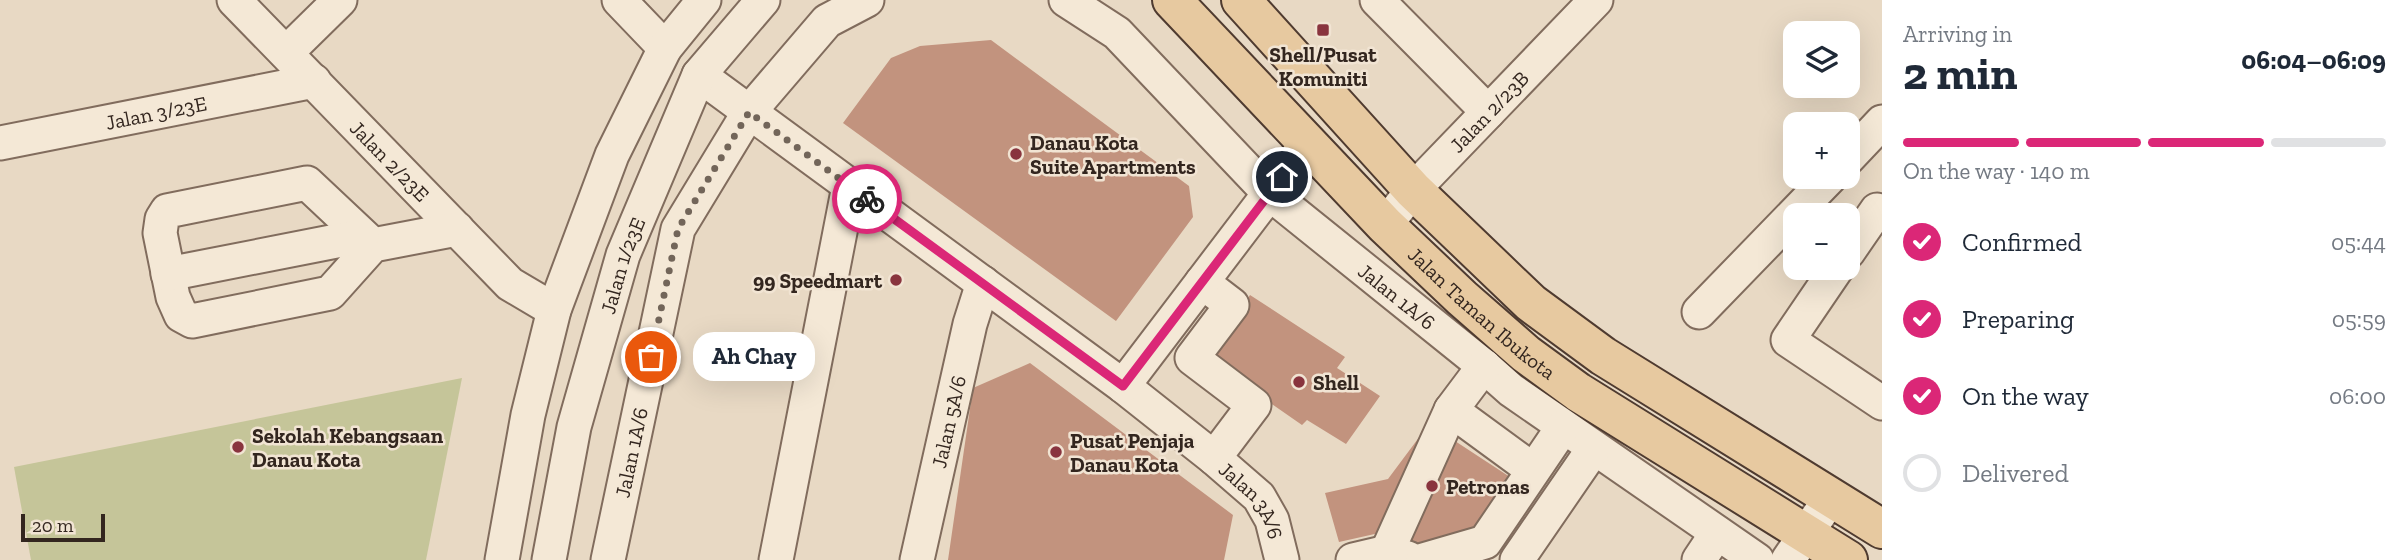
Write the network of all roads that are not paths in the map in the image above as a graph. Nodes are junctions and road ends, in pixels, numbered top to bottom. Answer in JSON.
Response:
{"nodes":[{"id":1,"x":234,"y":0,"type":"edge"},
{"id":2,"x":340,"y":0,"type":"edge"},
{"id":3,"x":619,"y":0,"type":"edge"},
{"id":4,"x":762,"y":0,"type":"edge"},
{"id":5,"x":867,"y":0,"type":"edge"},
{"id":6,"x":1066,"y":0,"type":"edge"},
{"id":7,"x":1172,"y":0,"type":"edge"},
{"id":8,"x":1241,"y":0,"type":"edge"},
{"id":9,"x":1377,"y":0,"type":"edge"},
{"id":10,"x":1597,"y":0,"type":"edge"},
{"id":11,"x":698,"y":2,"type":"edge"},
{"id":12,"x":665,"y":48,"type":"junction"},
{"id":13,"x":286,"y":53,"type":"junction"},
{"id":14,"x":699,"y":75,"type":"junction"},
{"id":15,"x":314,"y":81,"type":"junction"},
{"id":16,"x":749,"y":112,"type":"junction"},
{"id":17,"x":1488,"y":112,"type":"junction"},
{"id":18,"x":0,"y":143,"type":"edge"},
{"id":19,"x":1307,"y":144,"type":"junction"},
{"id":20,"x":849,"y":186,"type":"junction"},
{"id":21,"x":1818,"y":189,"type":"edge"},
{"id":22,"x":1413,"y":190,"type":"junction"},
{"id":23,"x":1269,"y":193,"type":"junction"},
{"id":24,"x":1882,"y":213,"type":"edge"},
{"id":25,"x":1385,"y":225,"type":"junction"},
{"id":26,"x":457,"y":229,"type":"junction"},
{"id":27,"x":1860,"y":235,"type":"edge"},
{"id":28,"x":368,"y":241,"type":"junction"},
{"id":29,"x":168,"y":274,"type":"junction"},
{"id":30,"x":1829,"y":280,"type":"edge"},
{"id":31,"x":1202,"y":282,"type":"junction"},
{"id":32,"x":983,"y":284,"type":"junction"},
{"id":33,"x":554,"y":310,"type":"junction"},
{"id":34,"x":1699,"y":312,"type":"dead end"},
{"id":35,"x":1484,"y":366,"type":"junction"},
{"id":36,"x":1123,"y":386,"type":"junction"},
{"id":37,"x":1882,"y":403,"type":"edge"},
{"id":38,"x":1451,"y":410,"type":"junction"},
{"id":39,"x":1563,"y":427,"type":"junction"},
{"id":40,"x":1594,"y":448,"type":"junction"},
{"id":41,"x":1214,"y":458,"type":"junction"},
{"id":42,"x":1533,"y":470,"type":"junction"},
{"id":43,"x":1832,"y":496,"type":"junction"},
{"id":44,"x":1882,"y":529,"type":"edge"},
{"id":45,"x":1717,"y":533,"type":"junction"},
{"id":46,"x":1797,"y":546,"type":"edge"},
{"id":47,"x":1402,"y":556,"type":"edge"},
{"id":48,"x":502,"y":560,"type":"edge"},
{"id":49,"x":549,"y":560,"type":"edge"},
{"id":50,"x":608,"y":560,"type":"edge"},
{"id":51,"x":776,"y":560,"type":"edge"},
{"id":52,"x":917,"y":560,"type":"edge"},
{"id":53,"x":1282,"y":560,"type":"edge"},
{"id":54,"x":1353,"y":560,"type":"edge"},
{"id":55,"x":1423,"y":560,"type":"edge"},
{"id":56,"x":1517,"y":560,"type":"edge"},
{"id":57,"x":1699,"y":560,"type":"edge"},
{"id":58,"x":1757,"y":560,"type":"edge"},
{"id":59,"x":1848,"y":560,"type":"edge"}],
"edges":[{"from":1,"to":13,"type":"street","name":"Jalan 2/23E"},
{"from":2,"to":13,"type":"street"},
{"from":3,"to":12,"type":"street"},
{"from":4,"to":14,"type":"street","name":"Jalan 1/23E"},
{"from":5,"to":16,"type":"street","name":"Jalan 1A/6"},
{"from":6,"to":23,"type":"street","name":"Jalan 1A/6"},
{"from":7,"to":19,"type":"main road","name":"Jalan Taman Ibukota"},
{"from":8,"to":22,"type":"main road","name":"Jalan Taman Ibukota"},
{"from":9,"to":17,"type":"street"},
{"from":10,"to":17,"type":"street","name":"Jalan 2/23B"},
{"from":11,"to":12,"type":"street"},
{"from":12,"to":33,"type":"street"},
{"from":13,"to":15,"type":"street","name":"Jalan 2/23E"},
{"from":14,"to":16,"type":"street","name":"Jalan 3A/6"},
{"from":14,"to":49,"type":"street","name":"Jalan 1/23E"},
{"from":15,"to":18,"type":"street","name":"Jalan 3/23E"},
{"from":15,"to":26,"type":"street","name":"Jalan 2/23E"},
{"from":16,"to":20,"type":"street","name":"Jalan 3A/6"},
{"from":16,"to":50,"type":"street","name":"Jalan 1A/6"},
{"from":17,"to":22,"type":"street","name":"Jalan 2/23B"},
{"from":19,"to":23,"type":"street"},
{"from":19,"to":25,"type":"main road","name":"Jalan Taman Ibukota"},
{"from":20,"to":32,"type":"street","name":"Jalan 3A/6"},
{"from":20,"to":51,"type":"street"},
{"from":21,"to":34,"type":"street"},
{"from":22,"to":25,"type":"street","name":"Jalan 2/23B"},
{"from":22,"to":43,"type":"main road","name":"Jalan Taman Ibukota"},
{"from":23,"to":31,"type":"street"},
{"from":23,"to":35,"type":"street","name":"Jalan 1A/6"},
{"from":24,"to":27,"type":"street"},
{"from":25,"to":46,"type":"main road","name":"Jalan Taman Ibukota"},
{"from":26,"to":28,"type":"street"},
{"from":26,"to":33,"type":"street","name":"Jalan 2/23E"},
{"from":28,"to":29,"type":"street"},
{"from":28,"to":29,"type":"street"},
{"from":28,"to":29,"type":"street"},
{"from":30,"to":37,"type":"street"},
{"from":31,"to":36,"type":"street"},
{"from":31,"to":41,"type":"street"},
{"from":32,"to":36,"type":"street","name":"Jalan 3A/6"},
{"from":32,"to":52,"type":"street","name":"Jalan 5A/6"},
{"from":33,"to":48,"type":"street"},
{"from":35,"to":38,"type":"street"},
{"from":35,"to":39,"type":"street","name":"Jalan 1A/6"},
{"from":36,"to":41,"type":"street","name":"Jalan 3A/6"},
{"from":38,"to":42,"type":"street"},
{"from":38,"to":47,"type":"street"},
{"from":39,"to":40,"type":"street","name":"Jalan 1A/6"},
{"from":39,"to":42,"type":"street"},
{"from":40,"to":45,"type":"street","name":"Jalan 1A/6"},
{"from":40,"to":56,"type":"street"},
{"from":41,"to":53,"type":"street","name":"Jalan 3A/6"},
{"from":42,"to":55,"type":"street"},
{"from":43,"to":44,"type":"main road","name":"Jalan Taman Ibukota"},
{"from":43,"to":46,"type":"street"},
{"from":45,"to":57,"type":"street"},
{"from":45,"to":58,"type":"street","name":"Jalan 1A/6"},
{"from":46,"to":59,"type":"main road","name":"Jalan Taman Ibukota"},
{"from":47,"to":54,"type":"street"}]}
